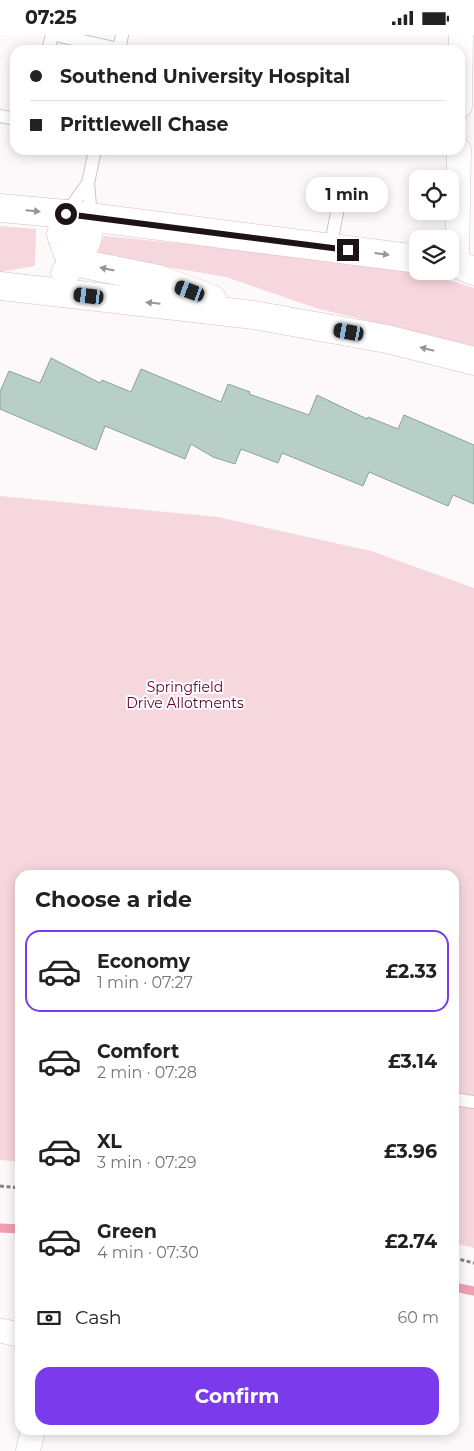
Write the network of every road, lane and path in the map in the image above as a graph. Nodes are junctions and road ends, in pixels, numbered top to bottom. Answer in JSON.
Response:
{"nodes":[{"id":1,"x":53,"y":35,"type":"edge"},
{"id":2,"x":100,"y":45,"type":"edge"},
{"id":3,"x":94,"y":155,"type":"edge"},
{"id":4,"x":459,"y":155,"type":"edge"},
{"id":5,"x":88,"y":183,"type":"junction"},
{"id":6,"x":0,"y":209,"type":"edge"},
{"id":7,"x":337,"y":213,"type":"dead end"},
{"id":8,"x":79,"y":216,"type":"junction"},
{"id":9,"x":330,"y":248,"type":"junction"},
{"id":10,"x":409,"y":258,"type":"edge"},
{"id":11,"x":76,"y":259,"type":"junction"},
{"id":12,"x":460,"y":266,"type":"edge"},
{"id":13,"x":0,"y":286,"type":"edge"},
{"id":14,"x":28,"y":289,"type":"junction"},
{"id":15,"x":254,"y":315,"type":"junction"},
{"id":16,"x":474,"y":361,"type":"edge"},
{"id":17,"x":459,"y":1100,"type":"edge"},
{"id":18,"x":474,"y":1102,"type":"edge"},
{"id":19,"x":0,"y":1186,"type":"edge"},
{"id":20,"x":15,"y":1188,"type":"edge"},
{"id":21,"x":459,"y":1260,"type":"edge"},
{"id":22,"x":474,"y":1263,"type":"edge"},
{"id":23,"x":32,"y":1435,"type":"edge"},
{"id":24,"x":28,"y":1451,"type":"edge"}],
"edges":[{"from":1,"to":2,"type":"lane"},
{"from":3,"to":5,"type":"lane"},
{"from":4,"to":12,"type":"street"},
{"from":5,"to":8,"type":"lane"},
{"from":5,"to":8,"type":"lane"},
{"from":6,"to":8,"type":"street","one_way":true},
{"from":7,"to":9,"type":"lane"},
{"from":8,"to":9,"type":"street"},
{"from":8,"to":11,"type":"street"},
{"from":9,"to":10,"type":"street","one_way":true},
{"from":11,"to":14,"type":"street"},
{"from":15,"to":11,"type":"street","one_way":true},
{"from":13,"to":14,"type":"street"},
{"from":15,"to":14,"type":"street","one_way":true},
{"from":16,"to":15,"type":"street","one_way":true},
{"from":17,"to":18,"type":"lane"},
{"from":19,"to":20,"type":"path"},
{"from":21,"to":22,"type":"path"},
{"from":23,"to":24,"type":"street"}]}
